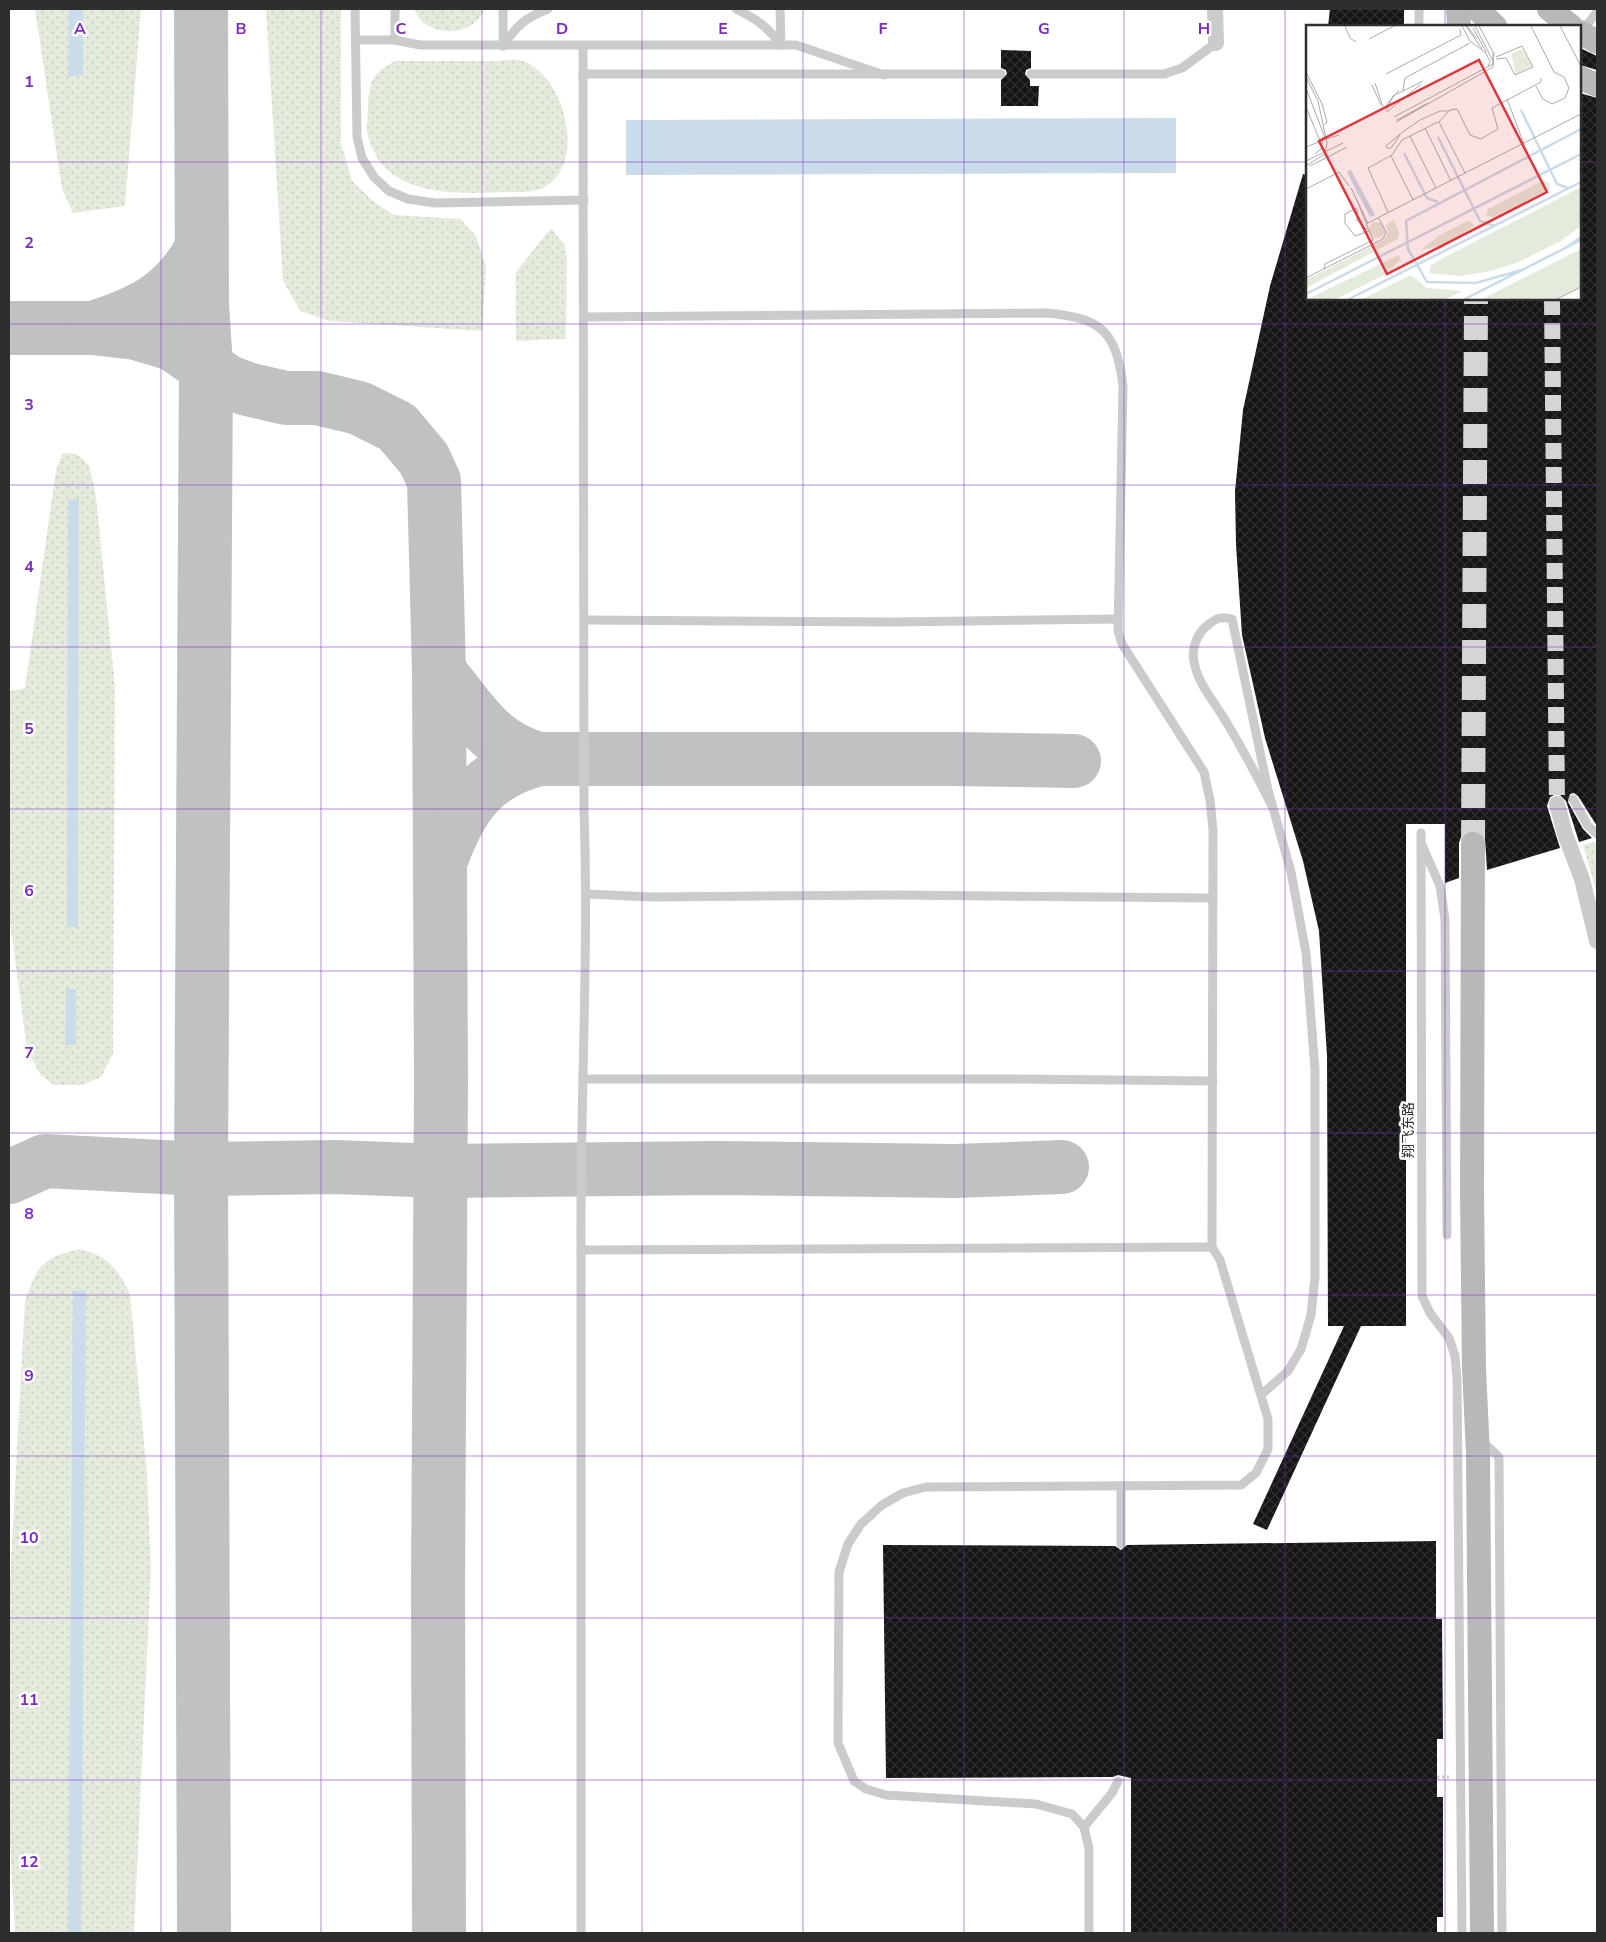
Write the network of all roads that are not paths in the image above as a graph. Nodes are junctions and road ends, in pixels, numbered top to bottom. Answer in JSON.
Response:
{"nodes":[{"id":1,"x":355,"y":9,"type":"edge"},
{"id":2,"x":395,"y":9,"type":"edge"},
{"id":3,"x":503,"y":9,"type":"edge"},
{"id":4,"x":548,"y":9,"type":"edge"},
{"id":5,"x":736,"y":9,"type":"edge"},
{"id":6,"x":780,"y":9,"type":"edge"},
{"id":7,"x":1216,"y":9,"type":"edge"},
{"id":8,"x":1419,"y":9,"type":"edge"},
{"id":9,"x":1458,"y":9,"type":"edge"},
{"id":10,"x":1477,"y":9,"type":"edge"},
{"id":11,"x":1484,"y":9,"type":"edge"},
{"id":12,"x":1549,"y":9,"type":"edge"},
{"id":13,"x":1597,"y":12,"type":"edge"},
{"id":14,"x":1419,"y":25,"type":"edge"},
{"id":15,"x":1459,"y":25,"type":"edge"},
{"id":16,"x":1485,"y":25,"type":"edge"},
{"id":17,"x":1494,"y":25,"type":"edge"},
{"id":18,"x":1570,"y":25,"type":"edge"},
{"id":19,"x":1581,"y":32,"type":"edge"},
{"id":20,"x":1581,"y":34,"type":"edge"},
{"id":21,"x":355,"y":40,"type":"junction"},
{"id":22,"x":395,"y":40,"type":"junction"},
{"id":23,"x":1597,"y":42,"type":"edge"},
{"id":24,"x":1216,"y":43,"type":"joint"},
{"id":25,"x":780,"y":45,"type":"junction"},
{"id":26,"x":503,"y":46,"type":"junction"},
{"id":27,"x":583,"y":46,"type":"junction"},
{"id":28,"x":1581,"y":71,"type":"edge"},
{"id":29,"x":1597,"y":72,"type":"edge"},
{"id":30,"x":583,"y":74,"type":"junction"},
{"id":31,"x":884,"y":74,"type":"junction"},
{"id":32,"x":1001,"y":74,"type":"dead end"},
{"id":33,"x":1031,"y":74,"type":"dead end"},
{"id":34,"x":1581,"y":78,"type":"edge"},
{"id":35,"x":1597,"y":85,"type":"edge"},
{"id":36,"x":584,"y":200,"type":"junction"},
{"id":37,"x":584,"y":317,"type":"junction"},
{"id":38,"x":1117,"y":619,"type":"junction"},
{"id":39,"x":585,"y":620,"type":"junction"},
{"id":40,"x":1573,"y":799,"type":"dead end"},
{"id":41,"x":1557,"y":804,"type":"tunnel mouth"},
{"id":42,"x":1273,"y":808,"type":"junction"},
{"id":43,"x":1421,"y":833,"type":"dead end"},
{"id":44,"x":1597,"y":834,"type":"edge"},
{"id":45,"x":1421,"y":843,"type":"junction"},
{"id":46,"x":1473,"y":844,"type":"tunnel mouth"},
{"id":47,"x":587,"y":894,"type":"junction"},
{"id":48,"x":1212,"y":898,"type":"junction"},
{"id":49,"x":1597,"y":941,"type":"edge"},
{"id":50,"x":583,"y":1079,"type":"junction"},
{"id":51,"x":1213,"y":1081,"type":"junction"},
{"id":52,"x":1447,"y":1235,"type":"dead end"},
{"id":53,"x":1212,"y":1247,"type":"junction"},
{"id":54,"x":581,"y":1250,"type":"junction"},
{"id":55,"x":1261,"y":1395,"type":"junction"},
{"id":56,"x":1457,"y":1417,"type":"junction"},
{"id":57,"x":1121,"y":1486,"type":"junction"},
{"id":58,"x":1121,"y":1544,"type":"dead end"},
{"id":59,"x":1118,"y":1781,"type":"dead end"},
{"id":60,"x":1084,"y":1827,"type":"junction"},
{"id":61,"x":581,"y":1933,"type":"edge"},
{"id":62,"x":1089,"y":1933,"type":"edge"},
{"id":63,"x":1462,"y":1933,"type":"edge"},
{"id":64,"x":1482,"y":1933,"type":"edge"},
{"id":65,"x":1502,"y":1933,"type":"edge"}],
"edges":[{"from":1,"to":21,"type":"lane"},
{"from":2,"to":22,"type":"lane"},
{"from":3,"to":26,"type":"lane"},
{"from":4,"to":26,"type":"lane"},
{"from":5,"to":25,"type":"lane"},
{"from":6,"to":25,"type":"lane"},
{"from":7,"to":24,"type":"street"},
{"from":8,"to":14,"type":"lane"},
{"from":9,"to":15,"type":"main road"},
{"from":10,"to":17,"type":"main road"},
{"from":11,"to":16,"type":"main road"},
{"from":12,"to":18,"type":"main road"},
{"from":13,"to":19,"type":"lane"},
{"from":20,"to":23,"type":"main road"},
{"from":21,"to":22,"type":"lane"},
{"from":21,"to":36,"type":"lane"},
{"from":22,"to":26,"type":"lane"},
{"from":24,"to":33,"type":"lane"},
{"from":25,"to":27,"type":"lane"},
{"from":25,"to":31,"type":"lane"},
{"from":26,"to":27,"type":"lane"},
{"from":27,"to":30,"type":"lane"},
{"from":28,"to":29,"type":"main road"},
{"from":30,"to":31,"type":"lane"},
{"from":30,"to":36,"type":"lane"},
{"from":31,"to":32,"type":"lane"},
{"from":34,"to":35,"type":"main road"},
{"from":36,"to":37,"type":"lane"},
{"from":37,"to":38,"type":"lane"},
{"from":37,"to":39,"type":"lane"},
{"from":38,"to":39,"type":"lane"},
{"from":38,"to":48,"type":"lane"},
{"from":39,"to":47,"type":"lane"},
{"from":40,"to":44,"type":"lane"},
{"from":41,"to":49,"type":"street"},
{"from":42,"to":42,"type":"lane"},
{"from":42,"to":55,"type":"lane"},
{"from":43,"to":45,"type":"lane","name":"翔飞东路"},
{"from":45,"to":52,"type":"lane"},
{"from":45,"to":56,"type":"lane","name":"翔飞东路"},
{"from":46,"to":64,"type":"main road"},
{"from":47,"to":48,"type":"lane"},
{"from":47,"to":50,"type":"lane"},
{"from":48,"to":51,"type":"lane"},
{"from":50,"to":51,"type":"lane"},
{"from":50,"to":54,"type":"lane"},
{"from":51,"to":53,"type":"lane"},
{"from":53,"to":54,"type":"lane"},
{"from":53,"to":55,"type":"lane"},
{"from":54,"to":61,"type":"lane"},
{"from":55,"to":57,"type":"lane"},
{"from":56,"to":63,"type":"lane","name":"翔飞东路"},
{"from":56,"to":65,"type":"lane"},
{"from":57,"to":58,"type":"lane"},
{"from":57,"to":60,"type":"lane"},
{"from":59,"to":60,"type":"lane"},
{"from":60,"to":62,"type":"lane"}]}
